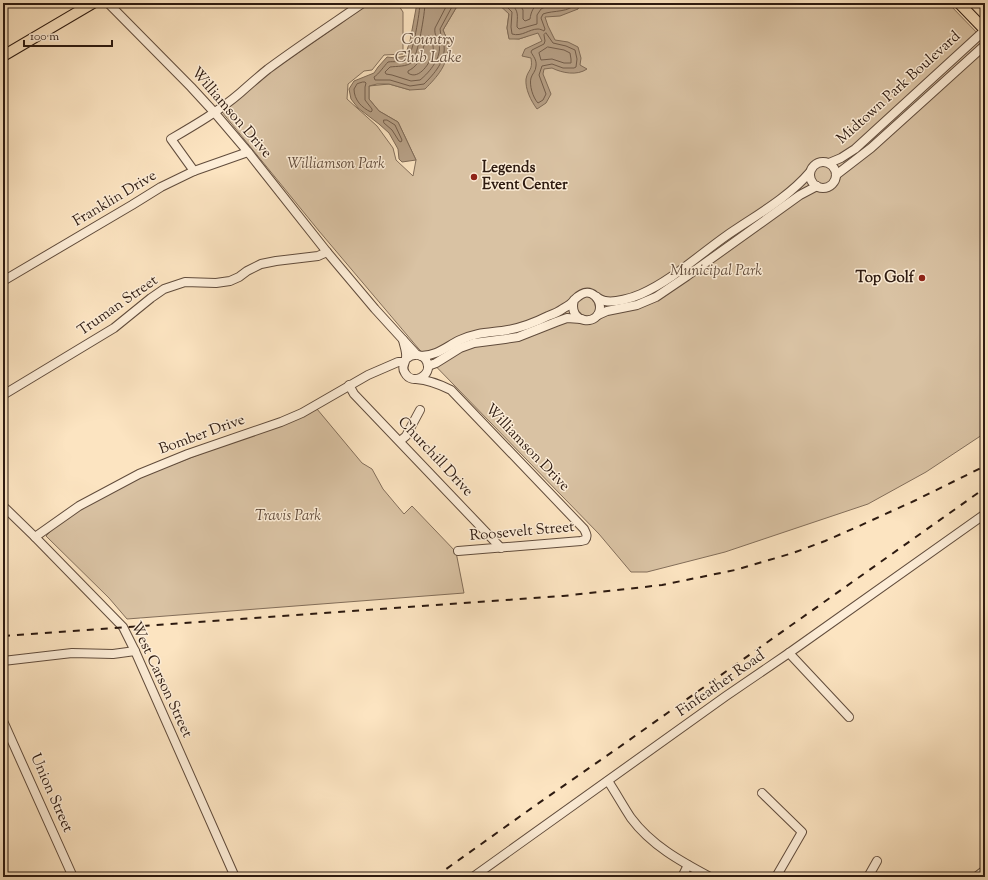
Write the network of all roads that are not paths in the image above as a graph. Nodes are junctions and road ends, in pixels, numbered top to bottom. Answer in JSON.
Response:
{"nodes":[{"id":1,"x":108,"y":3,"type":"edge"},
{"id":2,"x":363,"y":3,"type":"edge"},
{"id":3,"x":959,"y":3,"type":"edge"},
{"id":4,"x":90,"y":4,"type":"edge"},
{"id":5,"x":985,"y":30,"type":"edge"},
{"id":6,"x":985,"y":45,"type":"edge"},
{"id":7,"x":3,"y":56,"type":"edge"},
{"id":8,"x":214,"y":112,"type":"junction"},
{"id":9,"x":248,"y":152,"type":"junction"},
{"id":10,"x":828,"y":163,"type":"junction"},
{"id":11,"x":194,"y":171,"type":"junction"},
{"id":12,"x":810,"y":172,"type":"junction"},
{"id":13,"x":836,"y":175,"type":"junction"},
{"id":14,"x":817,"y":186,"type":"junction"},
{"id":15,"x":327,"y":252,"type":"junction"},
{"id":16,"x":3,"y":282,"type":"edge"},
{"id":17,"x":597,"y":298,"type":"junction"},
{"id":18,"x":574,"y":300,"type":"junction"},
{"id":19,"x":598,"y":314,"type":"junction"},
{"id":20,"x":581,"y":319,"type":"junction"},
{"id":21,"x":402,"y":339,"type":"junction"},
{"id":22,"x":419,"y":355,"type":"junction"},
{"id":23,"x":405,"y":360,"type":"junction"},
{"id":24,"x":428,"y":368,"type":"junction"},
{"id":25,"x":383,"y":369,"type":"junction"},
{"id":26,"x":405,"y":374,"type":"junction"},
{"id":27,"x":416,"y":380,"type":"junction"},
{"id":28,"x":439,"y":384,"type":"junction"},
{"id":29,"x":349,"y":386,"type":"junction"},
{"id":30,"x":3,"y":395,"type":"edge"},
{"id":31,"x":420,"y":410,"type":"dead end"},
{"id":32,"x":400,"y":441,"type":"junction"},
{"id":33,"x":3,"y":506,"type":"edge"},
{"id":34,"x":985,"y":514,"type":"edge"},
{"id":35,"x":35,"y":537,"type":"junction"},
{"id":36,"x":586,"y":538,"type":"joint"},
{"id":37,"x":501,"y":548,"type":"junction"},
{"id":38,"x":458,"y":551,"type":"dead end"},
{"id":39,"x":135,"y":651,"type":"junction"},
{"id":40,"x":789,"y":654,"type":"junction"},
{"id":41,"x":3,"y":661,"type":"edge"},
{"id":42,"x":849,"y":717,"type":"dead end"},
{"id":43,"x":3,"y":721,"type":"edge"},
{"id":44,"x":608,"y":781,"type":"junction"},
{"id":45,"x":762,"y":793,"type":"dead end"},
{"id":46,"x":877,"y":861,"type":"dead end"},
{"id":47,"x":688,"y":866,"type":"junction"},
{"id":48,"x":985,"y":870,"type":"edge"},
{"id":49,"x":73,"y":877,"type":"edge"},
{"id":50,"x":235,"y":877,"type":"edge"},
{"id":51,"x":473,"y":877,"type":"edge"},
{"id":52,"x":682,"y":877,"type":"edge"},
{"id":53,"x":710,"y":877,"type":"edge"},
{"id":54,"x":776,"y":877,"type":"edge"},
{"id":55,"x":868,"y":877,"type":"edge"},
{"id":56,"x":976,"y":877,"type":"edge"}],
"edges":[{"from":1,"to":8,"type":"street","name":"Williamson Drive"},
{"from":2,"to":8,"type":"street"},
{"from":3,"to":5,"type":"main road"},
{"from":4,"to":7,"type":"main road"},
{"from":5,"to":10,"type":"street","name":"Midtown Park Boulevard"},
{"from":6,"to":13,"type":"street","name":"Midtown Park Boulevard"},
{"from":8,"to":9,"type":"street","name":"Williamson Drive"},
{"from":8,"to":11,"type":"street"},
{"from":9,"to":11,"type":"street","name":"Franklin Drive"},
{"from":9,"to":15,"type":"street","name":"Williamson Drive"},
{"from":10,"to":12,"type":"street"},
{"from":10,"to":13,"type":"street"},
{"from":11,"to":16,"type":"street","name":"Franklin Drive"},
{"from":12,"to":14,"type":"street"},
{"from":12,"to":17,"type":"street"},
{"from":13,"to":14,"type":"street"},
{"from":14,"to":19,"type":"street"},
{"from":15,"to":21,"type":"street","name":"Williamson Drive"},
{"from":15,"to":30,"type":"street","name":"Truman Street"},
{"from":17,"to":18,"type":"street"},
{"from":17,"to":19,"type":"street"},
{"from":18,"to":20,"type":"street"},
{"from":18,"to":22,"type":"street"},
{"from":19,"to":20,"type":"street"},
{"from":20,"to":24,"type":"street"},
{"from":21,"to":22,"type":"street","name":"Williamson Drive"},
{"from":21,"to":23,"type":"street","name":"Williamson Drive"},
{"from":22,"to":23,"type":"street"},
{"from":22,"to":24,"type":"street"},
{"from":23,"to":25,"type":"street","name":"Bomber Drive"},
{"from":23,"to":26,"type":"street"},
{"from":24,"to":27,"type":"street"},
{"from":24,"to":28,"type":"street","name":"Williamson Drive"},
{"from":25,"to":26,"type":"street"},
{"from":25,"to":29,"type":"street","name":"Bomber Drive"},
{"from":26,"to":27,"type":"street"},
{"from":27,"to":28,"type":"street","name":"Williamson Drive"},
{"from":28,"to":36,"type":"street","name":"Williamson Drive"},
{"from":29,"to":32,"type":"street","name":"Churchill Drive"},
{"from":29,"to":35,"type":"street","name":"Bomber Drive"},
{"from":31,"to":32,"type":"street"},
{"from":32,"to":37,"type":"street","name":"Churchill Drive"},
{"from":33,"to":35,"type":"street","name":"West Carson Street"},
{"from":34,"to":40,"type":"street","name":"Finfeather Road"},
{"from":35,"to":39,"type":"street","name":"West Carson Street"},
{"from":36,"to":37,"type":"street","name":"Roosevelt Street"},
{"from":37,"to":38,"type":"street","name":"Roosevelt Street"},
{"from":39,"to":41,"type":"street"},
{"from":39,"to":50,"type":"street","name":"West Carson Street"},
{"from":40,"to":42,"type":"street"},
{"from":40,"to":44,"type":"street","name":"Finfeather Road"},
{"from":43,"to":49,"type":"street","name":"Union Street"},
{"from":44,"to":47,"type":"street"},
{"from":44,"to":51,"type":"street","name":"Finfeather Road"},
{"from":45,"to":54,"type":"street"},
{"from":46,"to":55,"type":"street"},
{"from":47,"to":52,"type":"street"},
{"from":47,"to":53,"type":"street"},
{"from":48,"to":56,"type":"street"}]}
